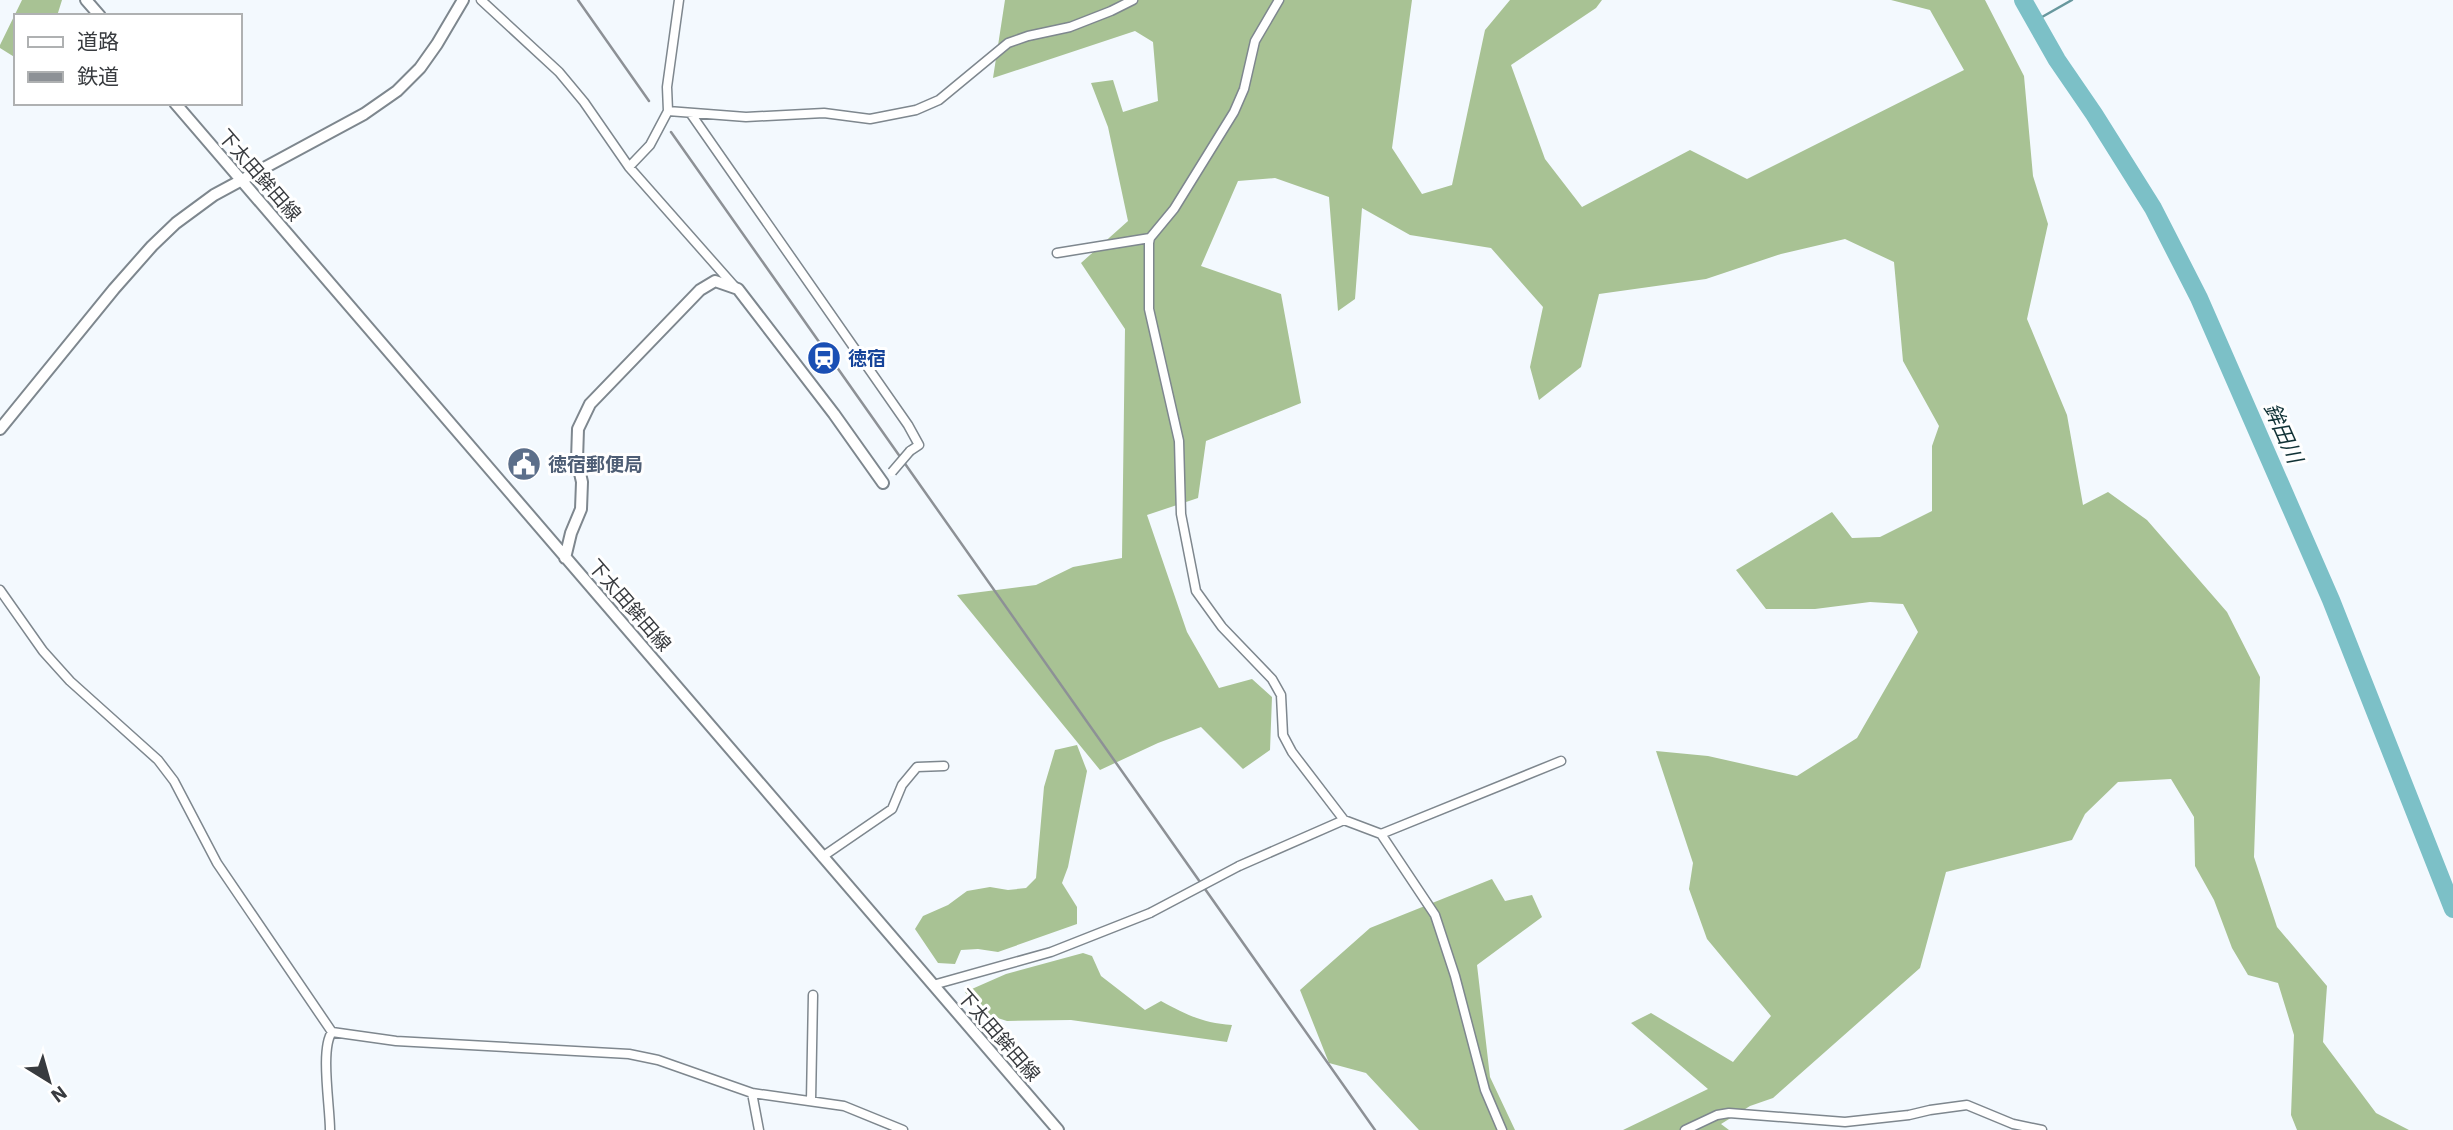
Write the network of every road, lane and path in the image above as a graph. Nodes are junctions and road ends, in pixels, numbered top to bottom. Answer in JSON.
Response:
{"nodes":[{"id":1,"x":86,"y":0,"type":"edge"},
{"id":2,"x":463,"y":0,"type":"edge"},
{"id":3,"x":481,"y":0,"type":"edge"},
{"id":4,"x":678,"y":0,"type":"edge"},
{"id":5,"x":1133,"y":0,"type":"edge"},
{"id":6,"x":1279,"y":0,"type":"edge"},
{"id":7,"x":98,"y":14,"type":"edge"},
{"id":8,"x":177,"y":105,"type":"edge"},
{"id":9,"x":668,"y":111,"type":"junction"},
{"id":10,"x":691,"y":114,"type":"junction"},
{"id":11,"x":629,"y":167,"type":"junction"},
{"id":12,"x":242,"y":181,"type":"junction"},
{"id":13,"x":1150,"y":238,"type":"junction"},
{"id":14,"x":1057,"y":253,"type":"dead end"},
{"id":15,"x":737,"y":289,"type":"junction"},
{"id":16,"x":0,"y":429,"type":"edge"},
{"id":17,"x":883,"y":483,"type":"joint"},
{"id":18,"x":565,"y":558,"type":"junction"},
{"id":19,"x":0,"y":590,"type":"edge"},
{"id":20,"x":1561,"y":761,"type":"dead end"},
{"id":21,"x":944,"y":766,"type":"dead end"},
{"id":22,"x":1344,"y":820,"type":"junction"},
{"id":23,"x":1381,"y":834,"type":"junction"},
{"id":24,"x":822,"y":857,"type":"junction"},
{"id":25,"x":933,"y":985,"type":"junction"},
{"id":26,"x":813,"y":995,"type":"dead end"},
{"id":27,"x":332,"y":1032,"type":"junction"},
{"id":28,"x":752,"y":1093,"type":"junction"},
{"id":29,"x":811,"y":1101,"type":"junction"},
{"id":30,"x":330,"y":1130,"type":"edge"},
{"id":31,"x":760,"y":1130,"type":"edge"},
{"id":32,"x":903,"y":1130,"type":"edge"},
{"id":33,"x":1058,"y":1130,"type":"edge"},
{"id":34,"x":1502,"y":1130,"type":"edge"},
{"id":35,"x":1685,"y":1130,"type":"edge"},
{"id":36,"x":2042,"y":1130,"type":"edge"}],
"edges":[{"from":1,"to":7,"type":"main road"},
{"from":2,"to":12,"type":"main road"},
{"from":3,"to":11,"type":"street"},
{"from":4,"to":9,"type":"street"},
{"from":5,"to":10,"type":"street"},
{"from":6,"to":13,"type":"street"},
{"from":8,"to":12,"type":"main road","name":"下太田鉾田線"},
{"from":9,"to":10,"type":"street"},
{"from":9,"to":11,"type":"street"},
{"from":10,"to":17,"type":"street","bridge":true},
{"from":11,"to":15,"type":"street"},
{"from":12,"to":16,"type":"main road"},
{"from":12,"to":18,"type":"main road","name":"下太田鉾田線"},
{"from":13,"to":14,"type":"street"},
{"from":13,"to":22,"type":"street"},
{"from":15,"to":17,"type":"main road"},
{"from":15,"to":18,"type":"main road"},
{"from":18,"to":24,"type":"main road","name":"下太田鉾田線"},
{"from":19,"to":27,"type":"street"},
{"from":20,"to":23,"type":"street"},
{"from":21,"to":24,"type":"street"},
{"from":22,"to":23,"type":"street"},
{"from":22,"to":25,"type":"street","bridge":true},
{"from":23,"to":34,"type":"street"},
{"from":24,"to":25,"type":"main road","name":"下太田鉾田線"},
{"from":25,"to":33,"type":"main road","name":"下太田鉾田線"},
{"from":26,"to":29,"type":"street"},
{"from":27,"to":28,"type":"street"},
{"from":27,"to":30,"type":"street"},
{"from":28,"to":29,"type":"street"},
{"from":28,"to":31,"type":"street"},
{"from":29,"to":32,"type":"street"},
{"from":35,"to":36,"type":"street"}]}
